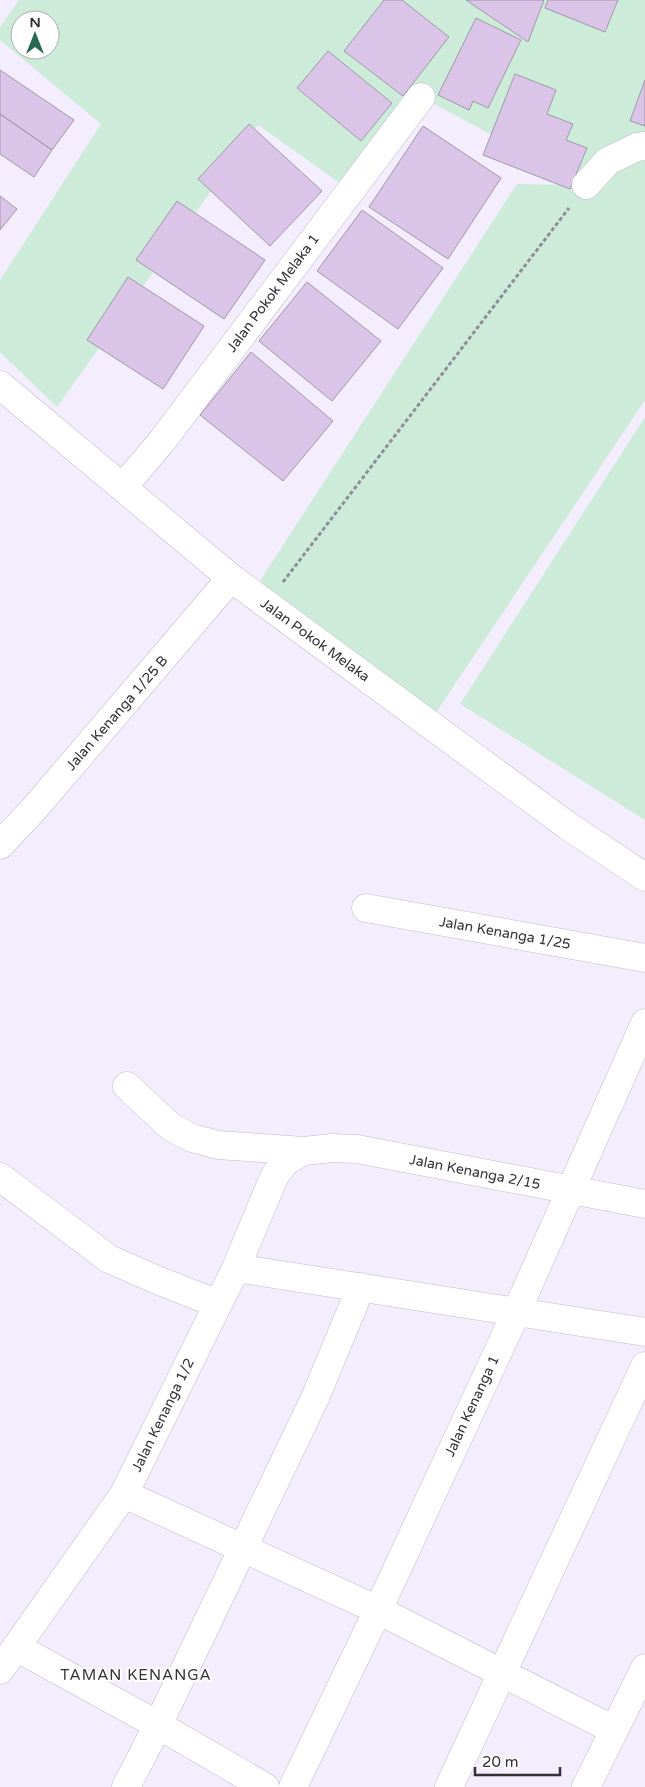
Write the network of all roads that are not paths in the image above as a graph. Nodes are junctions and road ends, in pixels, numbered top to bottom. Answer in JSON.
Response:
{"nodes":[{"id":1,"x":421,"y":97,"type":"dead end"},
{"id":2,"x":645,"y":146,"type":"edge"},
{"id":3,"x":586,"y":185,"type":"road end"},
{"id":4,"x":0,"y":385,"type":"edge"},
{"id":5,"x":123,"y":487,"type":"junction"},
{"id":6,"x":231,"y":578,"type":"junction"},
{"id":7,"x":0,"y":845,"type":"edge"},
{"id":8,"x":645,"y":877,"type":"edge"},
{"id":9,"x":366,"y":908,"type":"dead end"},
{"id":10,"x":645,"y":958,"type":"edge"},
{"id":11,"x":645,"y":1023,"type":"edge"},
{"id":12,"x":633,"y":1075,"type":"edge"},
{"id":13,"x":127,"y":1086,"type":"dead end"},
{"id":14,"x":304,"y":1151,"type":"junction"},
{"id":15,"x":0,"y":1177,"type":"edge"},
{"id":16,"x":569,"y":1190,"type":"junction"},
{"id":17,"x":645,"y":1204,"type":"edge"},
{"id":18,"x":236,"y":1268,"type":"junction"},
{"id":19,"x":361,"y":1287,"type":"junction"},
{"id":20,"x":218,"y":1304,"type":"junction"},
{"id":21,"x":516,"y":1313,"type":"junction"},
{"id":22,"x":645,"y":1332,"type":"edge"},
{"id":23,"x":645,"y":1366,"type":"edge"},
{"id":24,"x":124,"y":1494,"type":"junction"},
{"id":25,"x":243,"y":1548,"type":"junction"},
{"id":26,"x":378,"y":1610,"type":"junction"},
{"id":27,"x":16,"y":1647,"type":"junction"},
{"id":28,"x":645,"y":1668,"type":"edge"},
{"id":29,"x":0,"y":1670,"type":"edge"},
{"id":30,"x":503,"y":1673,"type":"junction"},
{"id":31,"x":158,"y":1725,"type":"junction"},
{"id":32,"x":614,"y":1730,"type":"junction"},
{"id":33,"x":126,"y":1787,"type":"edge"},
{"id":34,"x":265,"y":1787,"type":"edge"},
{"id":35,"x":293,"y":1787,"type":"edge"},
{"id":36,"x":449,"y":1787,"type":"edge"},
{"id":37,"x":586,"y":1787,"type":"edge"}],
"edges":[{"from":1,"to":5,"type":"street","name":"Jalan Pokok Melaka 1"},
{"from":2,"to":3,"type":"street"},
{"from":4,"to":5,"type":"street","name":"Jalan Pokok Melaka"},
{"from":5,"to":6,"type":"street","name":"Jalan Pokok Melaka"},
{"from":6,"to":7,"type":"street","name":"Jalan Kenanga 1/25 B"},
{"from":6,"to":8,"type":"street","name":"Jalan Pokok Melaka"},
{"from":9,"to":10,"type":"street","name":"Jalan Kenanga 1/25"},
{"from":11,"to":12,"type":"street","name":"Jalan Kenanga 1"},
{"from":12,"to":16,"type":"street","name":"Jalan Kenanga 1"},
{"from":13,"to":14,"type":"street","name":"Jalan Kenanga 2/15"},
{"from":14,"to":16,"type":"street","name":"Jalan Kenanga 2/15"},
{"from":14,"to":18,"type":"street","name":"Jalan Kenanga 1/2"},
{"from":15,"to":20,"type":"street"},
{"from":16,"to":17,"type":"street","name":"Jalan Kenanga 2/15"},
{"from":16,"to":21,"type":"street","name":"Jalan Kenanga 1"},
{"from":18,"to":19,"type":"street"},
{"from":18,"to":20,"type":"street","name":"Jalan Kenanga 1/2"},
{"from":19,"to":21,"type":"street"},
{"from":19,"to":25,"type":"street"},
{"from":20,"to":24,"type":"street","name":"Jalan Kenanga 1/2"},
{"from":21,"to":22,"type":"street"},
{"from":21,"to":26,"type":"street","name":"Jalan Kenanga 1"},
{"from":23,"to":30,"type":"street"},
{"from":24,"to":25,"type":"street"},
{"from":24,"to":27,"type":"street","name":"Jalan Kenanga 1/2"},
{"from":25,"to":26,"type":"street"},
{"from":25,"to":31,"type":"street"},
{"from":26,"to":30,"type":"street"},
{"from":26,"to":35,"type":"street","name":"Jalan Kenanga 1"},
{"from":27,"to":29,"type":"street","name":"Jalan Kenanga 1/2"},
{"from":27,"to":31,"type":"street"},
{"from":28,"to":32,"type":"street"},
{"from":30,"to":32,"type":"street"},
{"from":30,"to":36,"type":"street"},
{"from":31,"to":33,"type":"street"},
{"from":31,"to":34,"type":"street"},
{"from":32,"to":37,"type":"street"}]}
